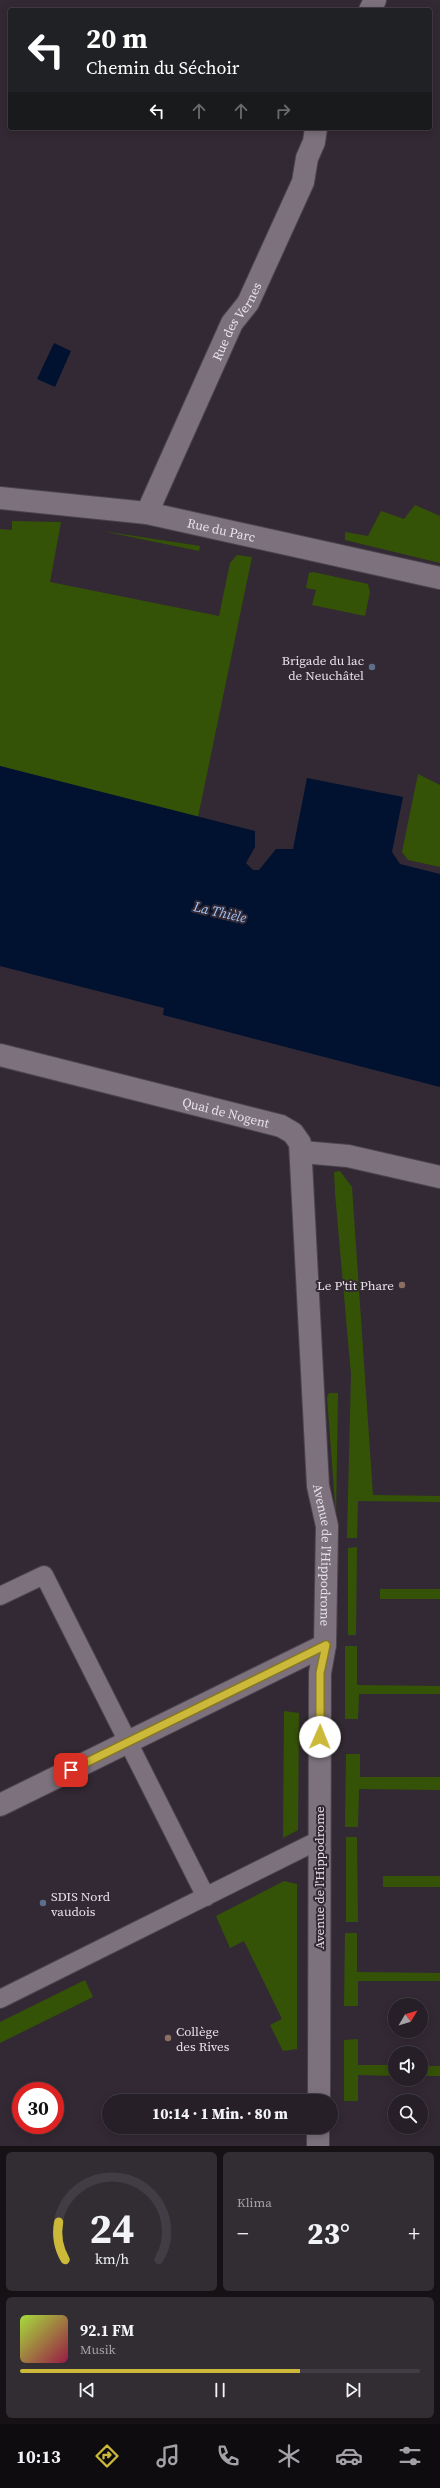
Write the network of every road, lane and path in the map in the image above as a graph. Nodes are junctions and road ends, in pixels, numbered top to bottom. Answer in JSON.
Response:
{"nodes":[{"id":1,"x":316,"y":130,"type":"edge"},
{"id":2,"x":0,"y":498,"type":"edge"},
{"id":3,"x":147,"y":513,"type":"junction"},
{"id":4,"x":440,"y":578,"type":"edge"},
{"id":5,"x":0,"y":1055,"type":"edge"},
{"id":6,"x":302,"y":1152,"type":"junction"},
{"id":7,"x":440,"y":1177,"type":"edge"},
{"id":8,"x":0,"y":1596,"type":"edge"},
{"id":9,"x":326,"y":1645,"type":"junction"},
{"id":10,"x":128,"y":1742,"type":"junction"},
{"id":11,"x":0,"y":1805,"type":"edge"},
{"id":12,"x":319,"y":1840,"type":"junction"},
{"id":13,"x":206,"y":1897,"type":"junction"},
{"id":14,"x":0,"y":1999,"type":"edge"},
{"id":15,"x":318,"y":2094,"type":"edge"},
{"id":16,"x":318,"y":2134,"type":"edge"},
{"id":17,"x":318,"y":2146,"type":"edge"}],
"edges":[{"from":1,"to":3,"type":"street","name":"Rue des Vernes"},
{"from":2,"to":3,"type":"street","name":"Rue du Parc"},
{"from":3,"to":4,"type":"street","name":"Rue du Parc"},
{"from":5,"to":6,"type":"street","name":"Quai de Nogent"},
{"from":6,"to":7,"type":"street"},
{"from":6,"to":9,"type":"street","name":"Avenue de l'Hippodrome"},
{"from":8,"to":10,"type":"lane"},
{"from":9,"to":10,"type":"street"},
{"from":9,"to":12,"type":"street","name":"Avenue de l'Hippodrome"},
{"from":10,"to":11,"type":"street"},
{"from":10,"to":13,"type":"lane"},
{"from":12,"to":13,"type":"lane"},
{"from":12,"to":15,"type":"street","name":"Avenue de l'Hippodrome"},
{"from":13,"to":14,"type":"lane"},
{"from":16,"to":17,"type":"street"}]}
